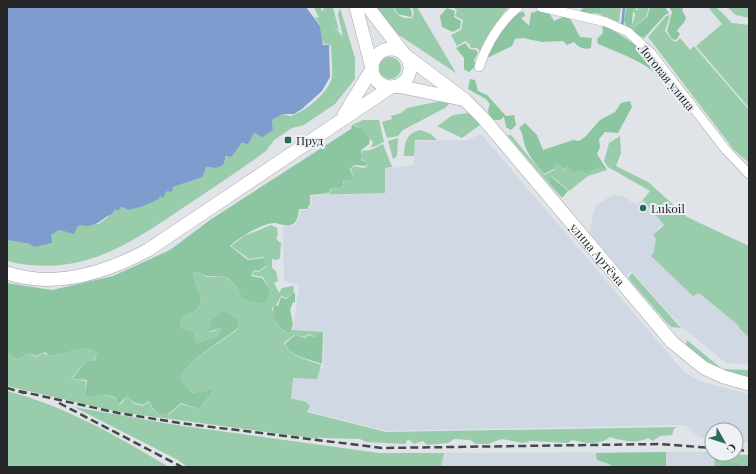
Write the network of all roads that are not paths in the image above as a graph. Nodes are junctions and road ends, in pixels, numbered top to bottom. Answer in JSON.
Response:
{"nodes":[{"id":1,"x":356,"y":7,"type":"edge"},
{"id":2,"x":368,"y":7,"type":"edge"},
{"id":3,"x":518,"y":7,"type":"edge"},
{"id":4,"x":541,"y":7,"type":"edge"},
{"id":5,"x":404,"y":56,"type":"junction"},
{"id":6,"x":479,"y":67,"type":"dead end"},
{"id":7,"x":372,"y":69,"type":"junction"},
{"id":8,"x":394,"y":86,"type":"junction"},
{"id":9,"x":465,"y":100,"type":"junction"},
{"id":10,"x":342,"y":118,"type":"junction"},
{"id":11,"x":749,"y":174,"type":"edge"},
{"id":12,"x":7,"y":273,"type":"edge"},
{"id":13,"x":749,"y":384,"type":"edge"}],
"edges":[{"from":1,"to":7,"type":"main road"},
{"from":2,"to":5,"type":"main road"},
{"from":3,"to":6,"type":"street"},
{"from":4,"to":11,"type":"street","name":"Логовая улица"},
{"from":5,"to":7,"type":"main road"},
{"from":5,"to":8,"type":"main road"},
{"from":5,"to":9,"type":"main road","name":"улица Артёма"},
{"from":7,"to":8,"type":"main road"},
{"from":7,"to":10,"type":"main road"},
{"from":8,"to":9,"type":"main road"},
{"from":8,"to":10,"type":"main road"},
{"from":9,"to":13,"type":"main road","name":"улица Артёма"},
{"from":10,"to":12,"type":"main road"}]}
